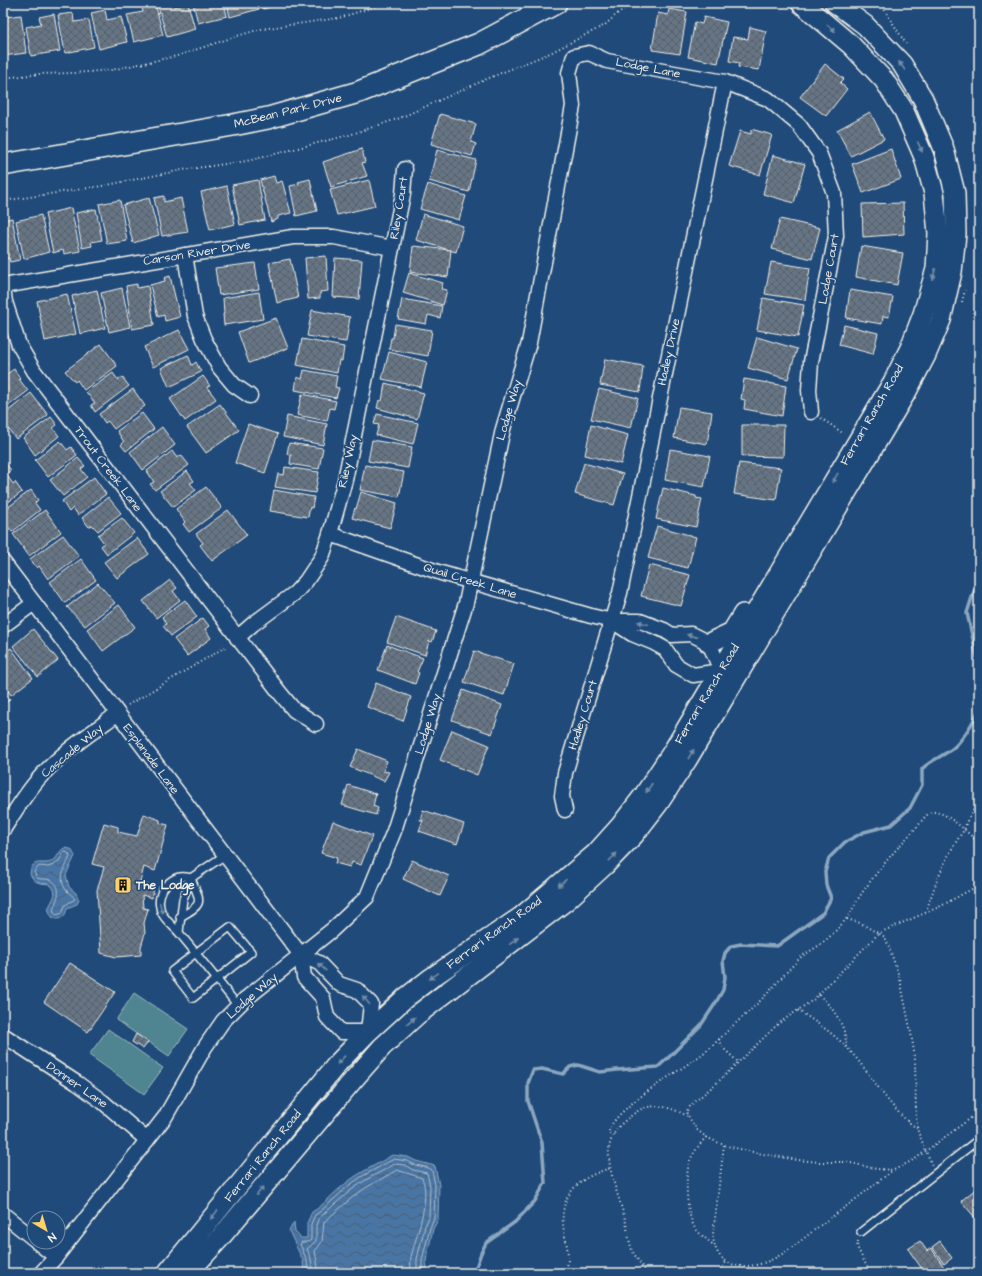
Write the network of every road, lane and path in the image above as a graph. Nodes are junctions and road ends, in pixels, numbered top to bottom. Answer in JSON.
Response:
{"nodes":[{"id":1,"x":386,"y":3,"type":"edge"},
{"id":2,"x":556,"y":3,"type":"edge"},
{"id":3,"x":632,"y":3,"type":"edge"},
{"id":4,"x":801,"y":3,"type":"edge"},
{"id":5,"x":835,"y":3,"type":"edge"},
{"id":6,"x":574,"y":56,"type":"joint"},
{"id":7,"x":3,"y":78,"type":"edge"},
{"id":8,"x":725,"y":82,"type":"junction"},
{"id":9,"x":3,"y":165,"type":"edge"},
{"id":10,"x":405,"y":169,"type":"dead end"},
{"id":11,"x":3,"y":201,"type":"edge"},
{"id":12,"x":392,"y":248,"type":"junction"},
{"id":13,"x":186,"y":255,"type":"junction"},
{"id":14,"x":3,"y":286,"type":"edge"},
{"id":15,"x":250,"y":396,"type":"dead end"},
{"id":16,"x":812,"y":412,"type":"joint"},
{"id":17,"x":857,"y":442,"type":"junction"},
{"id":18,"x":814,"y":514,"type":"junction"},
{"id":19,"x":330,"y":534,"type":"junction"},
{"id":20,"x":3,"y":562,"type":"edge"},
{"id":21,"x":470,"y":582,"type":"junction"},
{"id":22,"x":34,"y":603,"type":"junction"},
{"id":23,"x":612,"y":621,"type":"junction"},
{"id":24,"x":3,"y":626,"type":"edge"},
{"id":25,"x":672,"y":634,"type":"junction"},
{"id":26,"x":237,"y":638,"type":"junction"},
{"id":27,"x":709,"y":643,"type":"junction"},
{"id":28,"x":665,"y":649,"type":"junction"},
{"id":29,"x":728,"y":674,"type":"junction"},
{"id":30,"x":117,"y":714,"type":"junction"},
{"id":31,"x":316,"y":724,"type":"dead end"},
{"id":32,"x":979,"y":802,"type":"edge"},
{"id":33,"x":565,"y":810,"type":"dead end"},
{"id":34,"x":964,"y":829,"type":"junction"},
{"id":35,"x":3,"y":830,"type":"edge"},
{"id":36,"x":979,"y":844,"type":"edge"},
{"id":37,"x":225,"y":855,"type":"junction"},
{"id":38,"x":191,"y":878,"type":"junction"},
{"id":39,"x":979,"y":885,"type":"edge"},
{"id":40,"x":926,"y":913,"type":"junction"},
{"id":41,"x":180,"y":917,"type":"junction"},
{"id":42,"x":847,"y":919,"type":"junction"},
{"id":43,"x":179,"y":932,"type":"junction"},
{"id":44,"x":879,"y":933,"type":"junction"},
{"id":45,"x":196,"y":953,"type":"junction"},
{"id":46,"x":301,"y":955,"type":"junction"},
{"id":47,"x":216,"y":979,"type":"junction"},
{"id":48,"x":339,"y":984,"type":"junction"},
{"id":49,"x":819,"y":995,"type":"junction"},
{"id":50,"x":323,"y":998,"type":"junction"},
{"id":51,"x":238,"y":1006,"type":"junction"},
{"id":52,"x":798,"y":1010,"type":"junction"},
{"id":53,"x":368,"y":1032,"type":"junction"},
{"id":54,"x":3,"y":1035,"type":"edge"},
{"id":55,"x":719,"y":1038,"type":"junction"},
{"id":56,"x":382,"y":1047,"type":"junction"},
{"id":57,"x":846,"y":1047,"type":"junction"},
{"id":58,"x":738,"y":1062,"type":"junction"},
{"id":59,"x":979,"y":1112,"type":"edge"},
{"id":60,"x":688,"y":1117,"type":"junction"},
{"id":61,"x":917,"y":1128,"type":"junction"},
{"id":62,"x":614,"y":1135,"type":"junction"},
{"id":63,"x":706,"y":1137,"type":"junction"},
{"id":64,"x":979,"y":1139,"type":"edge"},
{"id":65,"x":147,"y":1140,"type":"junction"},
{"id":66,"x":724,"y":1145,"type":"junction"},
{"id":67,"x":926,"y":1152,"type":"junction"},
{"id":68,"x":611,"y":1168,"type":"junction"},
{"id":69,"x":894,"y":1170,"type":"junction"},
{"id":70,"x":936,"y":1173,"type":"junction"},
{"id":71,"x":3,"y":1214,"type":"edge"},
{"id":72,"x":860,"y":1232,"type":"joint"},
{"id":73,"x":26,"y":1233,"type":"edge"},
{"id":74,"x":192,"y":1242,"type":"junction"},
{"id":75,"x":714,"y":1246,"type":"junction"},
{"id":76,"x":47,"y":1250,"type":"edge"},
{"id":77,"x":56,"y":1257,"type":"junction"},
{"id":78,"x":726,"y":1262,"type":"junction"},
{"id":79,"x":41,"y":1273,"type":"edge"},
{"id":80,"x":167,"y":1273,"type":"edge"},
{"id":81,"x":184,"y":1273,"type":"edge"},
{"id":82,"x":188,"y":1273,"type":"edge"},
{"id":83,"x":566,"y":1273,"type":"edge"},
{"id":84,"x":647,"y":1273,"type":"edge"},
{"id":85,"x":718,"y":1273,"type":"edge"},
{"id":86,"x":870,"y":1273,"type":"edge"}],
"edges":[{"from":1,"to":7,"type":"path"},
{"from":2,"to":9,"type":"main road","name":"McBean Park Drive"},
{"from":3,"to":11,"type":"path"},
{"from":4,"to":17,"type":"main road","name":"Ferrari Ranch Road","one_way":true},
{"from":29,"to":5,"type":"main road","name":"Ferrari Ranch Road","one_way":true},
{"from":6,"to":8,"type":"street","name":"Lodge Lane"},
{"from":6,"to":21,"type":"street","name":"Lodge Way"},
{"from":8,"to":16,"type":"street","name":"Lodge Court"},
{"from":8,"to":23,"type":"street","name":"Hadley Drive"},
{"from":10,"to":12,"type":"street","name":"Riley Court"},
{"from":12,"to":13,"type":"street","name":"Carson River Drive"},
{"from":12,"to":19,"type":"street","name":"Riley Way"},
{"from":13,"to":14,"type":"street","name":"Carson River Drive"},
{"from":13,"to":15,"type":"street"},
{"from":14,"to":26,"type":"street","name":"Trout Creek Lane"},
{"from":16,"to":17,"type":"path"},
{"from":17,"to":18,"type":"main road","name":"Ferrari Ranch Road","one_way":true},
{"from":18,"to":27,"type":"main road"},
{"from":18,"to":29,"type":"main road","name":"Ferrari Ranch Road"},
{"from":19,"to":21,"type":"street","name":"Quail Creek Lane"},
{"from":19,"to":26,"type":"street","name":"Riley Way"},
{"from":20,"to":22,"type":"street","name":"Esplanade Lane"},
{"from":21,"to":23,"type":"street","name":"Quail Creek Lane"},
{"from":21,"to":46,"type":"street","name":"Lodge Way"},
{"from":22,"to":24,"type":"street"},
{"from":22,"to":30,"type":"street","name":"Esplanade Lane"},
{"from":25,"to":23,"type":"street","one_way":true},
{"from":23,"to":28,"type":"street"},
{"from":23,"to":33,"type":"street","name":"Hadley Court"},
{"from":27,"to":25,"type":"street","one_way":true},
{"from":25,"to":28,"type":"street"},
{"from":26,"to":30,"type":"path"},
{"from":26,"to":31,"type":"street","name":"Trout Creek Lane"},
{"from":27,"to":29,"type":"street"},
{"from":28,"to":29,"type":"street"},
{"from":29,"to":53,"type":"main road","name":"Ferrari Ranch Road","one_way":true},
{"from":56,"to":29,"type":"main road","name":"Ferrari Ranch Road","one_way":true},
{"from":30,"to":35,"type":"street","name":"Cascade Way"},
{"from":30,"to":37,"type":"street","name":"Esplanade Lane"},
{"from":32,"to":34,"type":"path"},
{"from":34,"to":36,"type":"path"},
{"from":34,"to":40,"type":"path"},
{"from":34,"to":42,"type":"path"},
{"from":37,"to":38,"type":"lane"},
{"from":37,"to":46,"type":"street","name":"Esplanade Lane"},
{"from":38,"to":41,"type":"lane"},
{"from":38,"to":41,"type":"lane"},
{"from":38,"to":43,"type":"lane","one_way":true},
{"from":39,"to":40,"type":"path"},
{"from":40,"to":44,"type":"path"},
{"from":41,"to":43,"type":"lane"},
{"from":42,"to":44,"type":"path"},
{"from":42,"to":55,"type":"path"},
{"from":43,"to":45,"type":"lane"},
{"from":44,"to":49,"type":"path"},
{"from":44,"to":61,"type":"path"},
{"from":45,"to":47,"type":"lane"},
{"from":45,"to":47,"type":"lane"},
{"from":45,"to":47,"type":"lane"},
{"from":48,"to":46,"type":"street","name":"Esplanade Lane","one_way":true},
{"from":46,"to":50,"type":"street","name":"Esplanade Lane"},
{"from":46,"to":51,"type":"street","name":"Lodge Way"},
{"from":47,"to":51,"type":"lane"},
{"from":48,"to":50,"type":"street"},
{"from":53,"to":48,"type":"street","name":"Esplanade Lane","one_way":true},
{"from":49,"to":52,"type":"path"},
{"from":49,"to":57,"type":"path"},
{"from":50,"to":53,"type":"street"},
{"from":51,"to":65,"type":"street","name":"Lodge Way"},
{"from":52,"to":57,"type":"path"},
{"from":52,"to":58,"type":"path"},
{"from":53,"to":56,"type":"main road"},
{"from":53,"to":74,"type":"main road","name":"Ferrari Ranch Road","one_way":true},
{"from":54,"to":65,"type":"street","name":"Donner Lane"},
{"from":55,"to":58,"type":"path"},
{"from":55,"to":62,"type":"path"},
{"from":82,"to":56,"type":"main road","name":"Ferrari Ranch Road","one_way":true},
{"from":57,"to":61,"type":"path"},
{"from":58,"to":60,"type":"path"},
{"from":59,"to":67,"type":"path"},
{"from":60,"to":62,"type":"path"},
{"from":60,"to":63,"type":"path"},
{"from":61,"to":67,"type":"path"},
{"from":62,"to":68,"type":"path"},
{"from":63,"to":66,"type":"path"},
{"from":63,"to":75,"type":"path"},
{"from":64,"to":70,"type":"lane"},
{"from":65,"to":77,"type":"street","name":"Lodge Way"},
{"from":66,"to":69,"type":"path"},
{"from":66,"to":75,"type":"path"},
{"from":67,"to":69,"type":"path"},
{"from":67,"to":70,"type":"path"},
{"from":68,"to":83,"type":"path"},
{"from":68,"to":84,"type":"path"},
{"from":69,"to":78,"type":"path"},
{"from":70,"to":72,"type":"lane"},
{"from":71,"to":73,"type":"street"},
{"from":72,"to":86,"type":"path"},
{"from":74,"to":80,"type":"main road","name":"Ferrari Ranch Road"},
{"from":74,"to":81,"type":"main road"},
{"from":75,"to":78,"type":"path"},
{"from":76,"to":77,"type":"street"},
{"from":77,"to":79,"type":"street","name":"Lodge Way"},
{"from":78,"to":85,"type":"path"}]}
